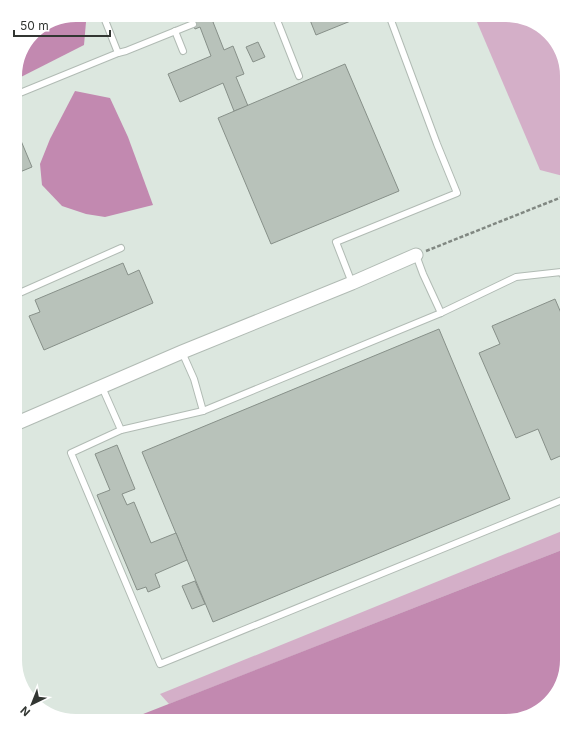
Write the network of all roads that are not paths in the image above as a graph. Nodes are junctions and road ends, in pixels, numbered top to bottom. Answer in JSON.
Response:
{"nodes":[{"id":1,"x":106,"y":22,"type":"edge"},
{"id":2,"x":278,"y":22,"type":"edge"},
{"id":3,"x":392,"y":22,"type":"edge"},
{"id":4,"x":193,"y":24,"type":"dead end"},
{"id":5,"x":175,"y":31,"type":"junction"},
{"id":6,"x":183,"y":51,"type":"dead end"},
{"id":7,"x":118,"y":53,"type":"junction"},
{"id":8,"x":299,"y":76,"type":"dead end"},
{"id":9,"x":22,"y":92,"type":"edge"},
{"id":10,"x":121,"y":248,"type":"dead end"},
{"id":11,"x":416,"y":255,"type":"joint"},
{"id":12,"x":560,"y":272,"type":"edge"},
{"id":13,"x":352,"y":283,"type":"junction"},
{"id":14,"x":22,"y":292,"type":"edge"},
{"id":15,"x":441,"y":313,"type":"junction"},
{"id":16,"x":182,"y":352,"type":"junction"},
{"id":17,"x":102,"y":387,"type":"junction"},
{"id":18,"x":203,"y":411,"type":"junction"},
{"id":19,"x":22,"y":421,"type":"edge"},
{"id":20,"x":121,"y":430,"type":"junction"},
{"id":21,"x":560,"y":501,"type":"edge"}],
"edges":[{"from":1,"to":7,"type":"lane"},
{"from":2,"to":8,"type":"lane"},
{"from":3,"to":13,"type":"lane"},
{"from":4,"to":5,"type":"lane"},
{"from":5,"to":6,"type":"lane"},
{"from":5,"to":7,"type":"lane"},
{"from":7,"to":9,"type":"lane"},
{"from":10,"to":14,"type":"lane"},
{"from":11,"to":13,"type":"street"},
{"from":11,"to":15,"type":"lane"},
{"from":12,"to":15,"type":"lane"},
{"from":13,"to":16,"type":"street"},
{"from":15,"to":18,"type":"lane"},
{"from":16,"to":17,"type":"street"},
{"from":16,"to":18,"type":"lane"},
{"from":17,"to":19,"type":"street"},
{"from":17,"to":20,"type":"lane"},
{"from":18,"to":20,"type":"lane"},
{"from":20,"to":21,"type":"lane"}]}
